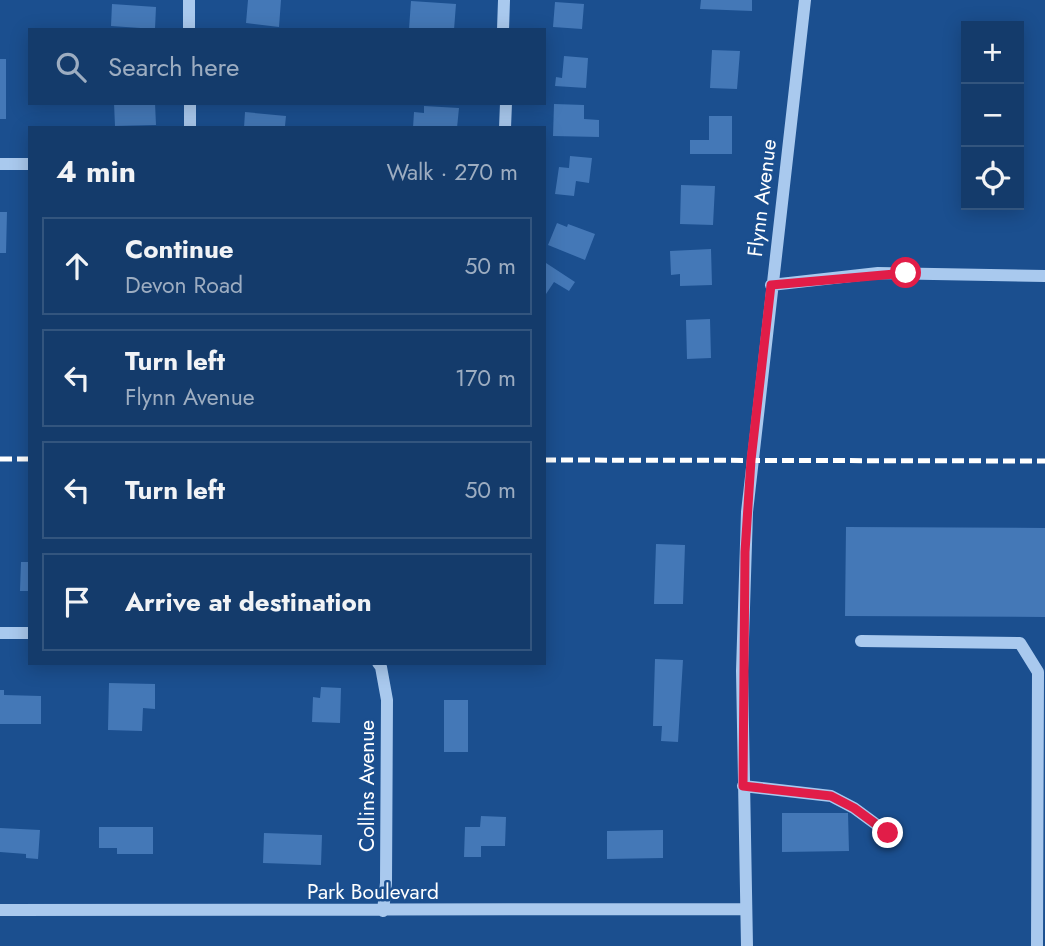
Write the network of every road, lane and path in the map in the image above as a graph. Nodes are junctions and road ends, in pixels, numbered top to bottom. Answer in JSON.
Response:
{"nodes":[{"id":1,"x":189,"y":0,"type":"edge"},
{"id":2,"x":504,"y":0,"type":"edge"},
{"id":3,"x":805,"y":0,"type":"edge"},
{"id":4,"x":189,"y":28,"type":"edge"},
{"id":5,"x":503,"y":28,"type":"edge"},
{"id":6,"x":190,"y":105,"type":"edge"},
{"id":7,"x":506,"y":105,"type":"edge"},
{"id":8,"x":190,"y":126,"type":"edge"},
{"id":9,"x":505,"y":126,"type":"edge"},
{"id":10,"x":0,"y":164,"type":"edge"},
{"id":11,"x":28,"y":164,"type":"edge"},
{"id":12,"x":1045,"y":276,"type":"edge"},
{"id":13,"x":771,"y":285,"type":"junction"},
{"id":14,"x":0,"y":633,"type":"edge"},
{"id":15,"x":28,"y":633,"type":"edge"},
{"id":16,"x":861,"y":641,"type":"dead end"},
{"id":17,"x":378,"y":665,"type":"edge"},
{"id":18,"x":743,"y":786,"type":"junction"},
{"id":19,"x":888,"y":833,"type":"dead end"},
{"id":20,"x":746,"y":909,"type":"junction"},
{"id":21,"x":0,"y":910,"type":"edge"},
{"id":22,"x":383,"y":911,"type":"junction"},
{"id":23,"x":747,"y":946,"type":"edge"},
{"id":24,"x":1037,"y":946,"type":"edge"}],
"edges":[{"from":1,"to":4,"type":"street"},
{"from":2,"to":5,"type":"street"},
{"from":3,"to":13,"type":"street","name":"Flynn Avenue"},
{"from":6,"to":8,"type":"street"},
{"from":7,"to":9,"type":"street"},
{"from":10,"to":11,"type":"street"},
{"from":12,"to":13,"type":"street"},
{"from":13,"to":18,"type":"street","name":"Flynn Avenue"},
{"from":14,"to":15,"type":"street"},
{"from":16,"to":24,"type":"street"},
{"from":17,"to":22,"type":"street","name":"Collins Avenue"},
{"from":18,"to":19,"type":"street"},
{"from":18,"to":20,"type":"street","name":"Flynn Avenue"},
{"from":20,"to":22,"type":"street","name":"Park Boulevard"},
{"from":20,"to":23,"type":"street","name":"Flynn Avenue"},
{"from":21,"to":22,"type":"street","name":"Park Boulevard"}]}
